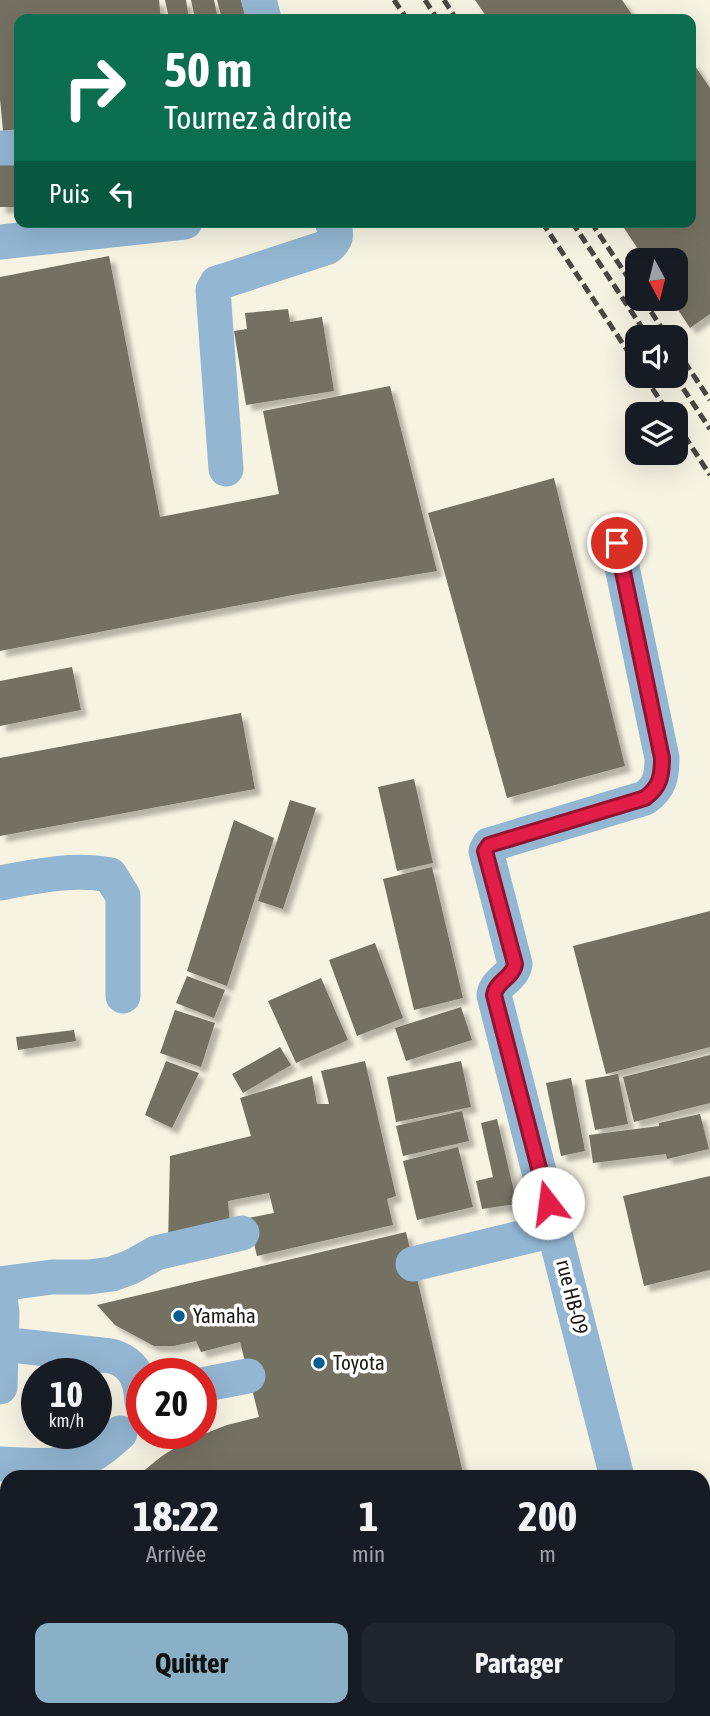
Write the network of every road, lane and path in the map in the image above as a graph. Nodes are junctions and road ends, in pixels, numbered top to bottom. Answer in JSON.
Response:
{"nodes":[{"id":1,"x":130,"y":228,"type":"edge"},
{"id":2,"x":335,"y":228,"type":"edge"},
{"id":3,"x":0,"y":242,"type":"edge"},
{"id":4,"x":226,"y":469,"type":"dead end"},
{"id":5,"x":617,"y":543,"type":"dead end"},
{"id":6,"x":0,"y":883,"type":"edge"},
{"id":7,"x":123,"y":996,"type":"dead end"},
{"id":8,"x":554,"y":1230,"type":"junction"},
{"id":9,"x":242,"y":1233,"type":"dead end"},
{"id":10,"x":413,"y":1264,"type":"dead end"},
{"id":11,"x":1,"y":1311,"type":"edge"},
{"id":12,"x":248,"y":1376,"type":"dead end"},
{"id":13,"x":112,"y":1379,"type":"edge"},
{"id":14,"x":217,"y":1382,"type":"edge"},
{"id":15,"x":0,"y":1387,"type":"edge"},
{"id":16,"x":126,"y":1390,"type":"edge"},
{"id":17,"x":126,"y":1391,"type":"edge"},
{"id":18,"x":126,"y":1405,"type":"edge"},
{"id":19,"x":126,"y":1407,"type":"edge"},
{"id":20,"x":112,"y":1423,"type":"edge"},
{"id":21,"x":112,"y":1429,"type":"edge"},
{"id":22,"x":58,"y":1449,"type":"edge"},
{"id":23,"x":99,"y":1449,"type":"edge"},
{"id":24,"x":0,"y":1464,"type":"edge"},
{"id":25,"x":615,"y":1470,"type":"edge"}],
"edges":[{"from":1,"to":3,"type":"street"},
{"from":2,"to":4,"type":"street"},
{"from":5,"to":8,"type":"street","name":"rue HB-09"},
{"from":6,"to":7,"type":"street"},
{"from":8,"to":10,"type":"street"},
{"from":8,"to":25,"type":"street","name":"rue HB-09"},
{"from":9,"to":11,"type":"street"},
{"from":11,"to":15,"type":"street"},
{"from":11,"to":17,"type":"street"},
{"from":12,"to":14,"type":"street"},
{"from":13,"to":16,"type":"street"},
{"from":18,"to":20,"type":"street"},
{"from":19,"to":21,"type":"street"},
{"from":22,"to":23,"type":"street"},
{"from":22,"to":24,"type":"street"}]}
